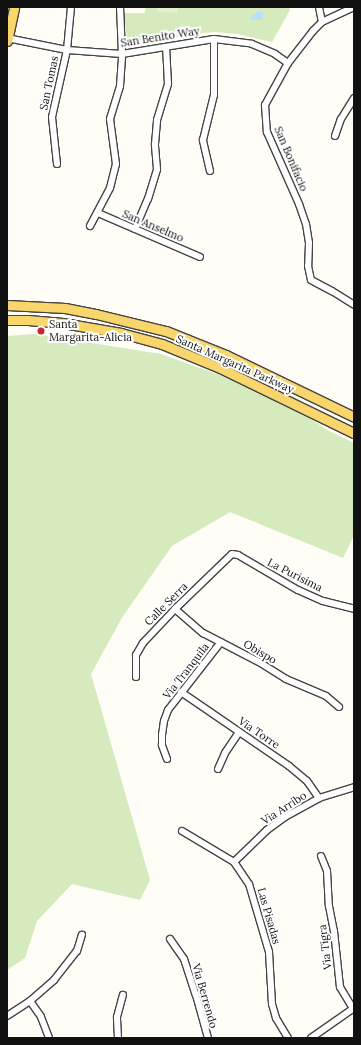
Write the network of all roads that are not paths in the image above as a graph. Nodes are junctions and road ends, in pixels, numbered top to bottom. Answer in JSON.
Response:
{"nodes":[{"id":1,"x":14,"y":7,"type":"edge"},
{"id":2,"x":71,"y":7,"type":"edge"},
{"id":3,"x":120,"y":7,"type":"edge"},
{"id":4,"x":319,"y":7,"type":"edge"},
{"id":5,"x":354,"y":7,"type":"edge"},
{"id":6,"x":322,"y":22,"type":"junction"},
{"id":7,"x":7,"y":39,"type":"edge"},
{"id":8,"x":214,"y":39,"type":"junction"},
{"id":9,"x":166,"y":47,"type":"junction"},
{"id":10,"x":67,"y":50,"type":"junction"},
{"id":11,"x":122,"y":54,"type":"junction"},
{"id":12,"x":288,"y":63,"type":"junction"},
{"id":13,"x":353,"y":102,"type":"edge"},
{"id":14,"x":335,"y":136,"type":"dead end"},
{"id":15,"x":57,"y":164,"type":"dead end"},
{"id":16,"x":210,"y":171,"type":"dead end"},
{"id":17,"x":98,"y":213,"type":"junction"},
{"id":18,"x":90,"y":226,"type":"dead end"},
{"id":19,"x":135,"y":229,"type":"junction"},
{"id":20,"x":200,"y":257,"type":"dead end"},
{"id":21,"x":7,"y":305,"type":"edge"},
{"id":22,"x":354,"y":305,"type":"edge"},
{"id":23,"x":7,"y":320,"type":"edge"},
{"id":24,"x":354,"y":417,"type":"edge"},
{"id":25,"x":354,"y":433,"type":"edge"},
{"id":26,"x":230,"y":555,"type":"joint"},
{"id":27,"x":175,"y":609,"type":"junction"},
{"id":28,"x":354,"y":609,"type":"edge"},
{"id":29,"x":220,"y":642,"type":"junction"},
{"id":30,"x":136,"y":677,"type":"dead end"},
{"id":31,"x":181,"y":692,"type":"junction"},
{"id":32,"x":339,"y":707,"type":"dead end"},
{"id":33,"x":239,"y":732,"type":"junction"},
{"id":34,"x":167,"y":759,"type":"dead end"},
{"id":35,"x":218,"y":769,"type":"dead end"},
{"id":36,"x":354,"y":787,"type":"edge"},
{"id":37,"x":319,"y":798,"type":"junction"},
{"id":38,"x":182,"y":831,"type":"dead end"},
{"id":39,"x":321,"y":856,"type":"dead end"},
{"id":40,"x":234,"y":862,"type":"junction"},
{"id":41,"x":82,"y":935,"type":"dead end"},
{"id":42,"x":170,"y":939,"type":"dead end"},
{"id":43,"x":124,"y":995,"type":"dead end"},
{"id":44,"x":30,"y":1001,"type":"junction"},
{"id":45,"x":353,"y":1009,"type":"edge"},
{"id":46,"x":7,"y":1016,"type":"edge"},
{"id":47,"x":49,"y":1038,"type":"edge"},
{"id":48,"x":118,"y":1038,"type":"edge"},
{"id":49,"x":208,"y":1038,"type":"edge"},
{"id":50,"x":288,"y":1038,"type":"edge"},
{"id":51,"x":311,"y":1038,"type":"edge"}],
"edges":[{"from":1,"to":7,"type":"main road"},
{"from":2,"to":10,"type":"street","name":"San Tomas"},
{"from":3,"to":11,"type":"street"},
{"from":4,"to":6,"type":"street"},
{"from":5,"to":6,"type":"street","name":"San Bonifacio"},
{"from":6,"to":12,"type":"street","name":"San Bonifacio"},
{"from":7,"to":10,"type":"street","name":"San Benito Way"},
{"from":8,"to":9,"type":"street","name":"San Benito Way"},
{"from":8,"to":12,"type":"street","name":"San Benito Way"},
{"from":8,"to":16,"type":"street"},
{"from":9,"to":11,"type":"street","name":"San Benito Way"},
{"from":9,"to":19,"type":"street"},
{"from":10,"to":11,"type":"street","name":"San Benito Way"},
{"from":10,"to":15,"type":"street","name":"San Tomas"},
{"from":11,"to":17,"type":"street"},
{"from":12,"to":22,"type":"street","name":"San Bonifacio"},
{"from":13,"to":14,"type":"street"},
{"from":17,"to":18,"type":"street"},
{"from":17,"to":19,"type":"street","name":"San Anselmo"},
{"from":19,"to":20,"type":"street","name":"San Anselmo"},
{"from":21,"to":24,"type":"main road","name":"Santa Margarita Parkway"},
{"from":23,"to":25,"type":"main road","name":"Santa Margarita Parkway"},
{"from":26,"to":27,"type":"street","name":"Calle Serra"},
{"from":26,"to":28,"type":"street","name":"La Purisima"},
{"from":27,"to":29,"type":"street","name":"Obispo"},
{"from":27,"to":30,"type":"street","name":"Calle Serra"},
{"from":29,"to":31,"type":"street","name":"Via Tranquila"},
{"from":29,"to":32,"type":"street","name":"Obispo"},
{"from":31,"to":33,"type":"street","name":"Via Torre"},
{"from":31,"to":34,"type":"street","name":"Via Tranquila"},
{"from":33,"to":35,"type":"street"},
{"from":33,"to":37,"type":"street","name":"Via Torre"},
{"from":36,"to":37,"type":"street","name":"Via Arribo"},
{"from":37,"to":40,"type":"street","name":"Via Arribo"},
{"from":38,"to":40,"type":"street","name":"Las Pisadas"},
{"from":39,"to":45,"type":"street","name":"Via Tigra"},
{"from":40,"to":50,"type":"street","name":"Las Pisadas"},
{"from":41,"to":44,"type":"street"},
{"from":42,"to":49,"type":"street","name":"Via Berrendo"},
{"from":43,"to":48,"type":"street"},
{"from":44,"to":46,"type":"street"},
{"from":44,"to":47,"type":"street"},
{"from":45,"to":51,"type":"street"}]}
